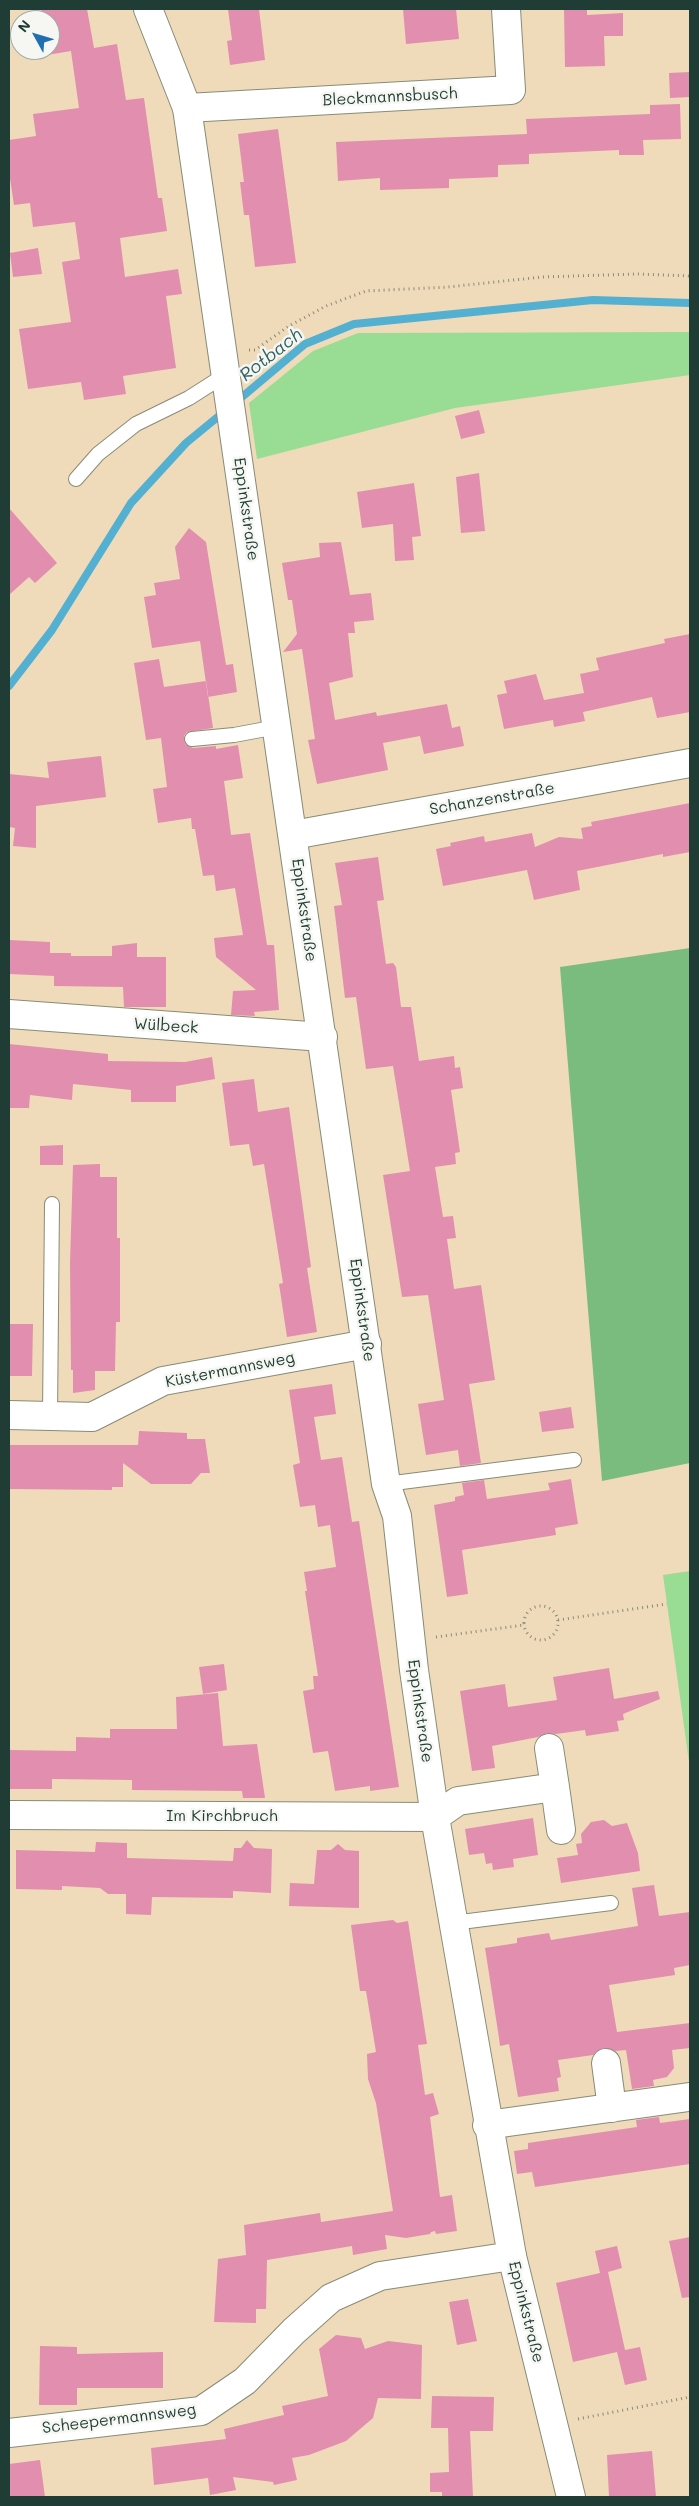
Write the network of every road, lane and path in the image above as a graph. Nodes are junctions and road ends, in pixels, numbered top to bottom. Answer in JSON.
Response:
{"nodes":[{"id":1,"x":149,"y":9,"type":"edge"},
{"id":2,"x":506,"y":9,"type":"edge"},
{"id":3,"x":187,"y":108,"type":"junction"},
{"id":4,"x":690,"y":276,"type":"edge"},
{"id":5,"x":225,"y":369,"type":"junction"},
{"id":6,"x":76,"y":479,"type":"dead end"},
{"id":7,"x":277,"y":727,"type":"junction"},
{"id":8,"x":192,"y":739,"type":"dead end"},
{"id":9,"x":690,"y":763,"type":"edge"},
{"id":10,"x":293,"y":835,"type":"junction"},
{"id":11,"x":9,"y":1014,"type":"edge"},
{"id":12,"x":323,"y":1037,"type":"junction"},
{"id":13,"x":52,"y":1204,"type":"dead end"},
{"id":14,"x":367,"y":1344,"type":"junction"},
{"id":15,"x":9,"y":1415,"type":"edge"},
{"id":16,"x":50,"y":1416,"type":"junction"},
{"id":17,"x":574,"y":1460,"type":"dead end"},
{"id":18,"x":386,"y":1484,"type":"junction"},
{"id":19,"x":667,"y":1604,"type":"dead end"},
{"id":20,"x":558,"y":1620,"type":"junction"},
{"id":21,"x":524,"y":1625,"type":"junction"},
{"id":22,"x":411,"y":1640,"type":"junction"},
{"id":23,"x":549,"y":1748,"type":"dead end"},
{"id":24,"x":556,"y":1787,"type":"junction"},
{"id":25,"x":9,"y":1814,"type":"edge"},
{"id":26,"x":435,"y":1817,"type":"junction"},
{"id":27,"x":561,"y":1830,"type":"dead end"},
{"id":28,"x":611,"y":1903,"type":"dead end"},
{"id":29,"x":453,"y":1923,"type":"junction"},
{"id":30,"x":606,"y":2063,"type":"dead end"},
{"id":31,"x":689,"y":2097,"type":"edge"},
{"id":32,"x":612,"y":2108,"type":"junction"},
{"id":33,"x":487,"y":2125,"type":"junction"},
{"id":34,"x":512,"y":2256,"type":"junction"},
{"id":35,"x":690,"y":2397,"type":"edge"},
{"id":36,"x":553,"y":2423,"type":"junction"},
{"id":37,"x":9,"y":2433,"type":"edge"},
{"id":38,"x":571,"y":2497,"type":"edge"}],
"edges":[{"from":1,"to":3,"type":"street","name":"Eppinkstraße"},
{"from":2,"to":3,"type":"street","name":"Bleckmannsbusch"},
{"from":3,"to":5,"type":"street","name":"Eppinkstraße"},
{"from":4,"to":5,"type":"path"},
{"from":5,"to":6,"type":"lane"},
{"from":5,"to":7,"type":"street","name":"Eppinkstraße"},
{"from":7,"to":8,"type":"lane"},
{"from":7,"to":10,"type":"street","name":"Eppinkstraße"},
{"from":9,"to":10,"type":"street","name":"Schanzenstraße"},
{"from":10,"to":12,"type":"street","name":"Eppinkstraße"},
{"from":11,"to":12,"type":"street","name":"Wülbeck"},
{"from":12,"to":14,"type":"street","name":"Eppinkstraße"},
{"from":13,"to":16,"type":"lane"},
{"from":14,"to":16,"type":"street","name":"Küstermannsweg"},
{"from":14,"to":18,"type":"street","name":"Eppinkstraße"},
{"from":15,"to":16,"type":"street","name":"Küstermannsweg"},
{"from":17,"to":18,"type":"lane"},
{"from":18,"to":22,"type":"street","name":"Eppinkstraße"},
{"from":19,"to":20,"type":"path"},
{"from":20,"to":21,"type":"path"},
{"from":20,"to":21,"type":"path"},
{"from":21,"to":22,"type":"path"},
{"from":22,"to":26,"type":"street","name":"Eppinkstraße"},
{"from":23,"to":24,"type":"street"},
{"from":24,"to":26,"type":"street"},
{"from":24,"to":27,"type":"street"},
{"from":25,"to":26,"type":"street","name":"Im Kirchbruch"},
{"from":26,"to":29,"type":"street","name":"Eppinkstraße"},
{"from":28,"to":29,"type":"lane"},
{"from":29,"to":33,"type":"street","name":"Eppinkstraße"},
{"from":30,"to":32,"type":"street"},
{"from":31,"to":32,"type":"street"},
{"from":32,"to":33,"type":"street"},
{"from":33,"to":34,"type":"street","name":"Eppinkstraße"},
{"from":34,"to":36,"type":"street","name":"Eppinkstraße"},
{"from":34,"to":37,"type":"street","name":"Scheepermannsweg"},
{"from":35,"to":36,"type":"path"},
{"from":36,"to":38,"type":"street","name":"Eppinkstraße"}]}
